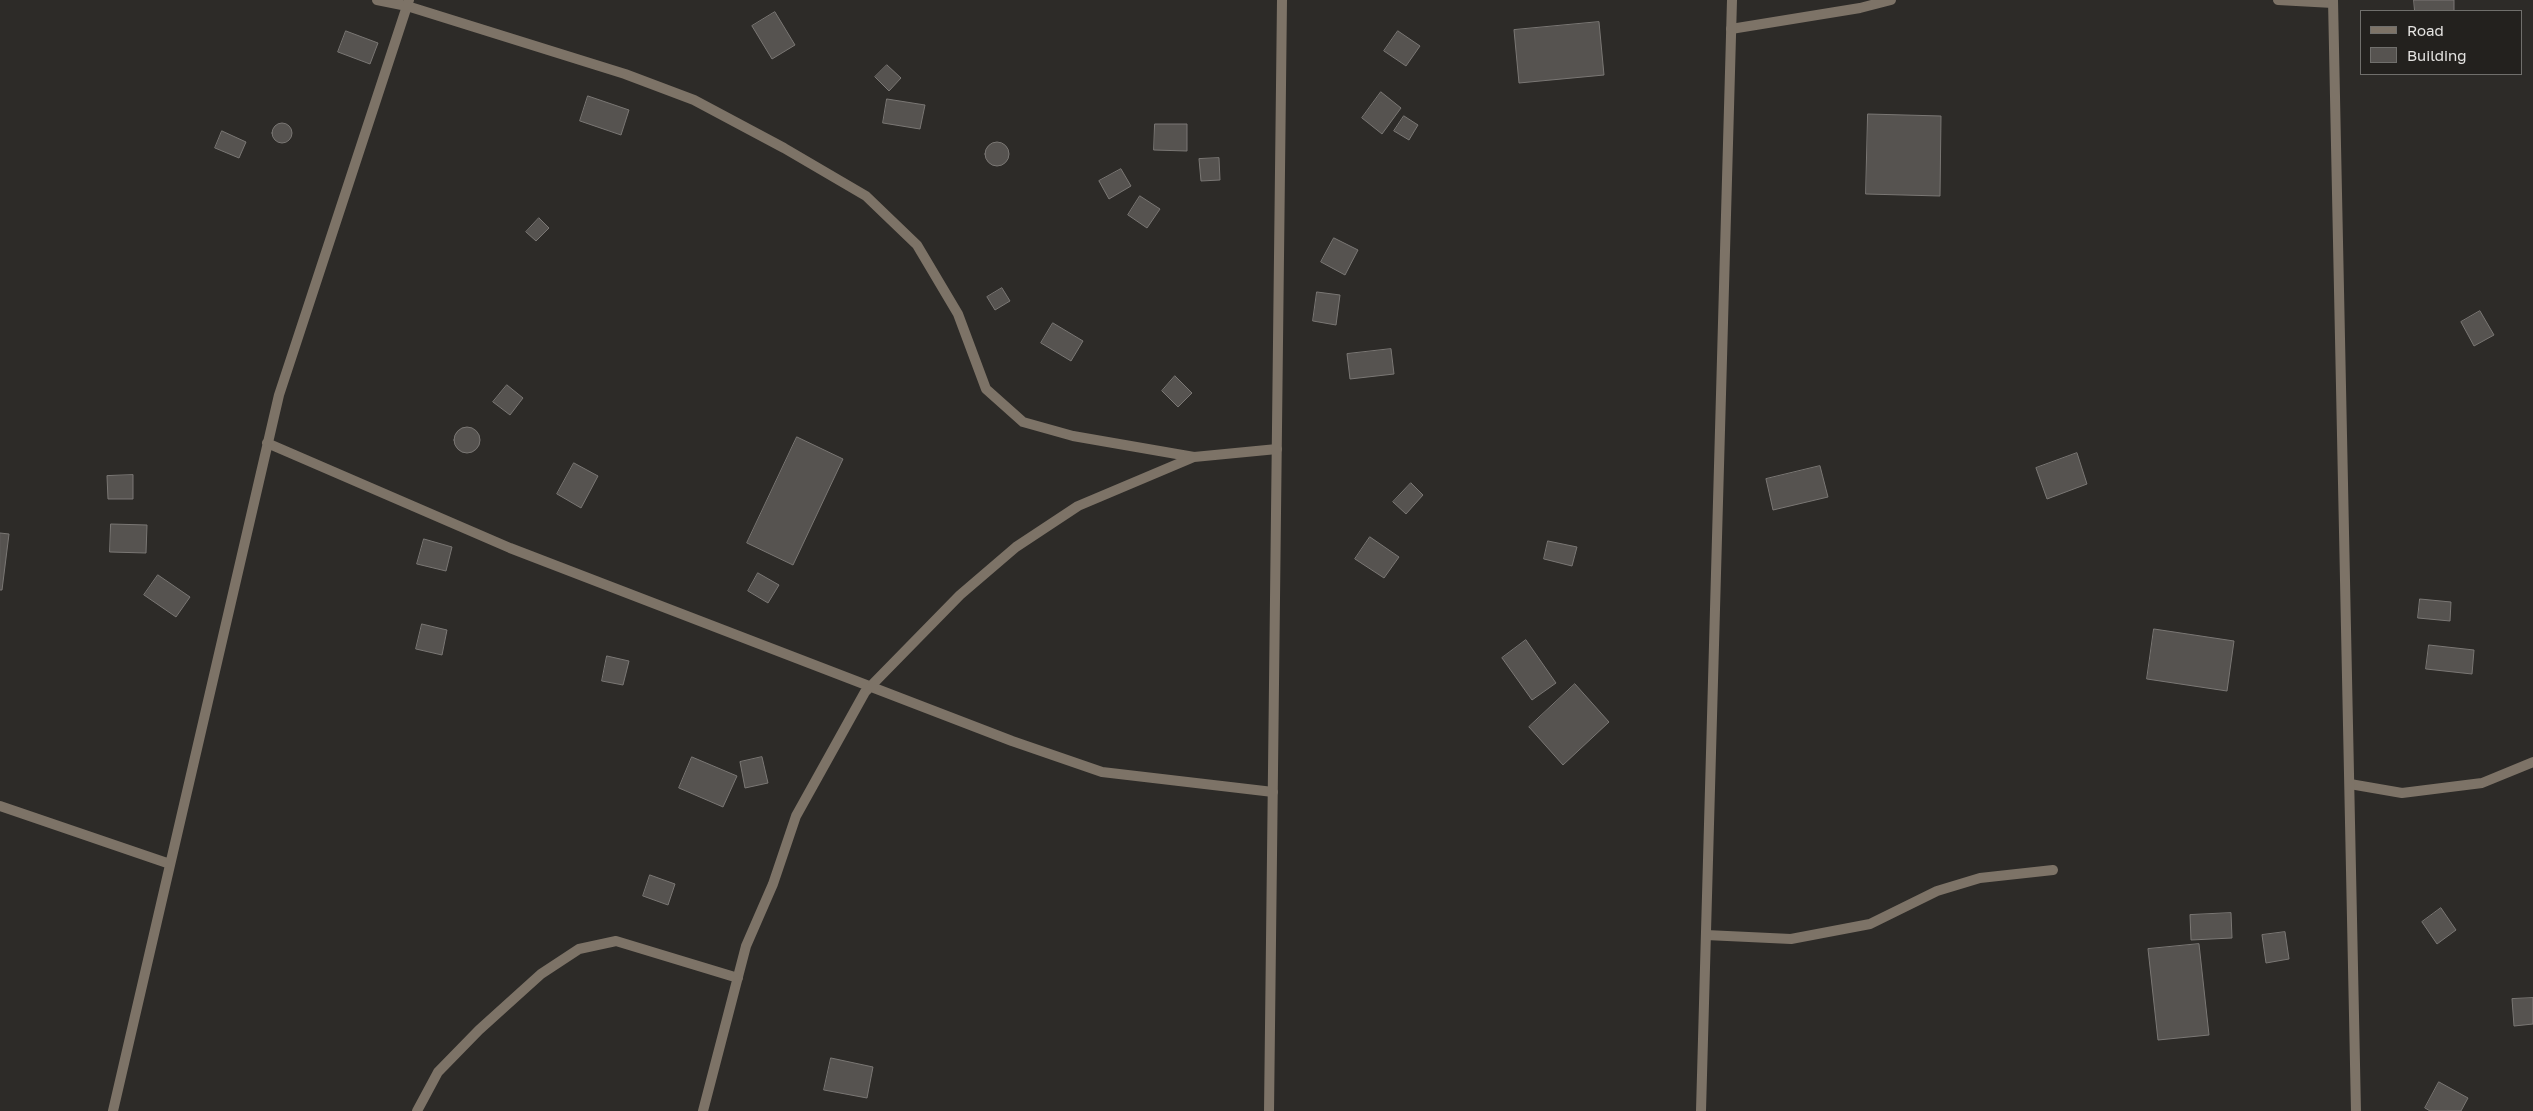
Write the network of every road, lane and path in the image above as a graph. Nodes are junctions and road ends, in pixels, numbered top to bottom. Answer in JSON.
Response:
{"nodes":[{"id":1,"x":377,"y":0,"type":"edge"},
{"id":2,"x":1282,"y":0,"type":"edge"},
{"id":3,"x":1732,"y":0,"type":"edge"},
{"id":4,"x":1891,"y":0,"type":"edge"},
{"id":5,"x":2278,"y":0,"type":"edge"},
{"id":6,"x":2333,"y":1,"type":"edge"},
{"id":7,"x":408,"y":3,"type":"edge"},
{"id":8,"x":1731,"y":30,"type":"junction"},
{"id":9,"x":267,"y":443,"type":"junction"},
{"id":10,"x":1277,"y":449,"type":"junction"},
{"id":11,"x":1194,"y":457,"type":"junction"},
{"id":12,"x":870,"y":687,"type":"junction"},
{"id":13,"x":2533,"y":762,"type":"edge"},
{"id":14,"x":2350,"y":784,"type":"junction"},
{"id":15,"x":1273,"y":792,"type":"junction"},
{"id":16,"x":0,"y":806,"type":"edge"},
{"id":17,"x":170,"y":864,"type":"junction"},
{"id":18,"x":2053,"y":870,"type":"dead end"},
{"id":19,"x":1706,"y":935,"type":"junction"},
{"id":20,"x":738,"y":978,"type":"junction"},
{"id":21,"x":113,"y":1111,"type":"edge"},
{"id":22,"x":417,"y":1111,"type":"edge"},
{"id":23,"x":703,"y":1111,"type":"edge"},
{"id":24,"x":1269,"y":1111,"type":"edge"},
{"id":25,"x":1701,"y":1111,"type":"edge"},
{"id":26,"x":2356,"y":1111,"type":"edge"}],
"edges":[{"from":1,"to":7,"type":"street"},
{"from":2,"to":10,"type":"street"},
{"from":3,"to":8,"type":"street"},
{"from":4,"to":8,"type":"street"},
{"from":5,"to":6,"type":"street"},
{"from":6,"to":14,"type":"street"},
{"from":7,"to":9,"type":"street"},
{"from":7,"to":11,"type":"street"},
{"from":8,"to":19,"type":"street"},
{"from":9,"to":12,"type":"street"},
{"from":9,"to":17,"type":"street"},
{"from":10,"to":11,"type":"street"},
{"from":10,"to":15,"type":"street"},
{"from":11,"to":12,"type":"street"},
{"from":12,"to":15,"type":"street"},
{"from":12,"to":20,"type":"street"},
{"from":13,"to":14,"type":"street"},
{"from":14,"to":26,"type":"street"},
{"from":15,"to":24,"type":"street"},
{"from":16,"to":17,"type":"street"},
{"from":17,"to":21,"type":"street"},
{"from":18,"to":19,"type":"street"},
{"from":19,"to":25,"type":"street"},
{"from":20,"to":22,"type":"street"},
{"from":20,"to":23,"type":"street"}]}
